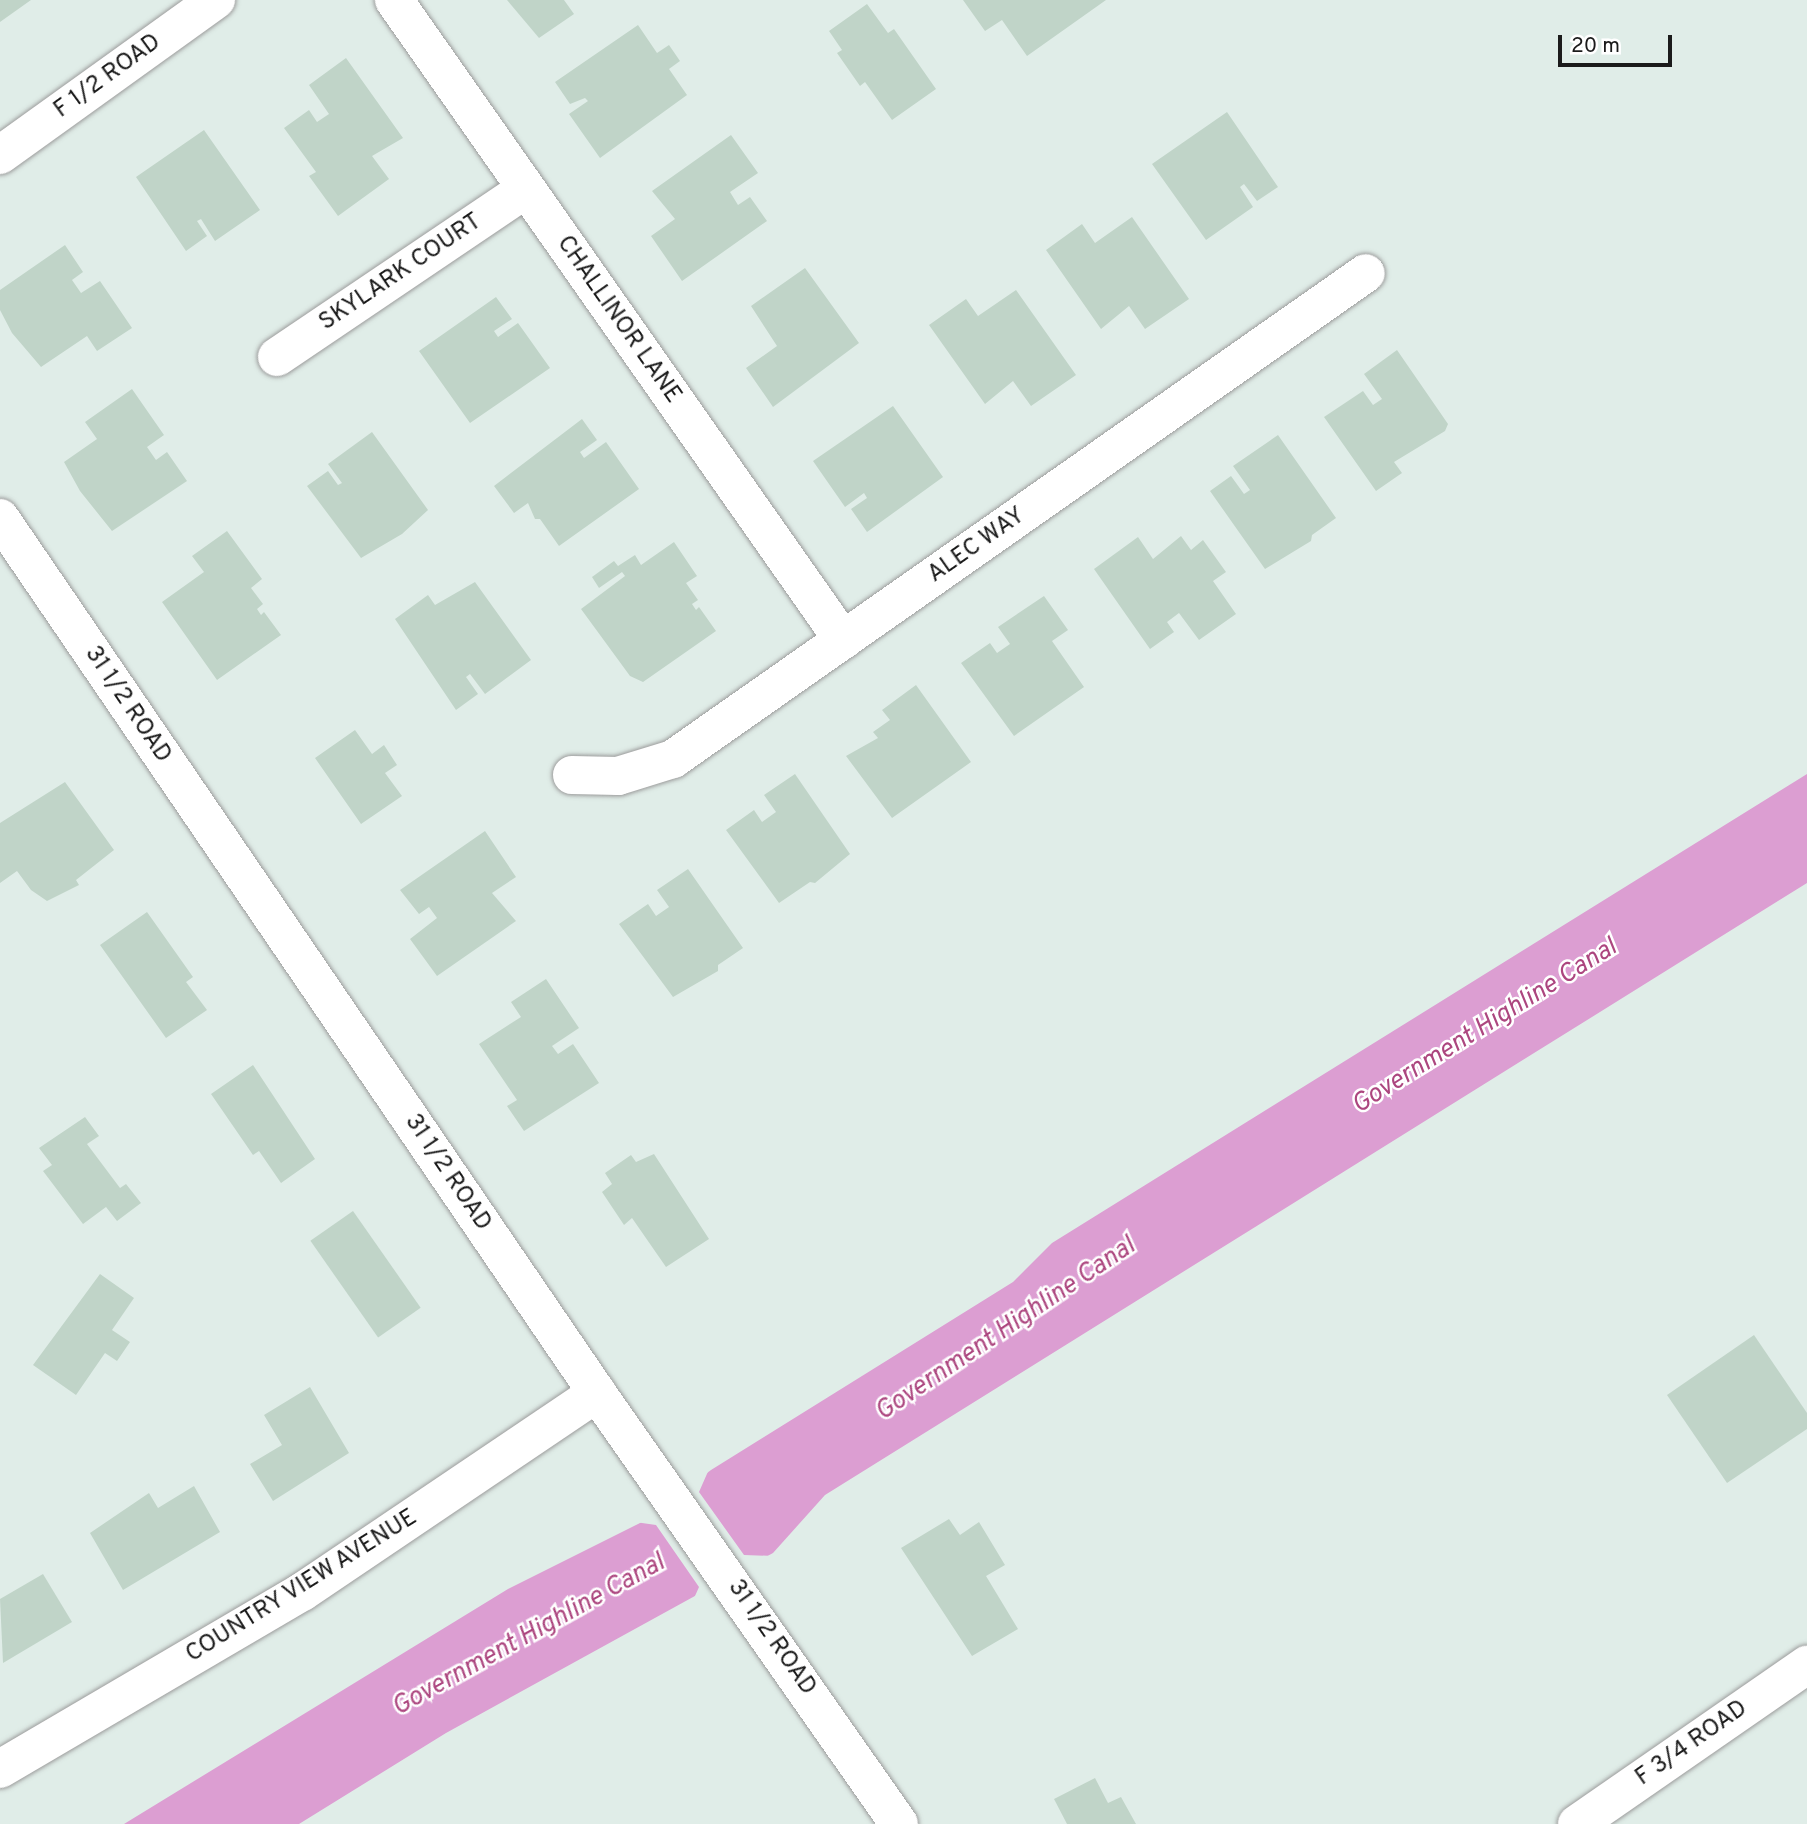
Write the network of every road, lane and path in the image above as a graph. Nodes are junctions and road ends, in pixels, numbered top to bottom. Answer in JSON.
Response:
{"nodes":[{"id":1,"x":216,"y":0,"type":"edge"},
{"id":2,"x":394,"y":0,"type":"edge"},
{"id":3,"x":0,"y":155,"type":"edge"},
{"id":4,"x":526,"y":189,"type":"junction"},
{"id":5,"x":1366,"y":273,"type":"dead end"},
{"id":6,"x":277,"y":357,"type":"dead end"},
{"id":7,"x":0,"y":519,"type":"edge"},
{"id":8,"x":843,"y":640,"type":"junction"},
{"id":9,"x":572,"y":775,"type":"dead end"},
{"id":10,"x":597,"y":1393,"type":"junction"},
{"id":11,"x":1807,"y":1665,"type":"edge"},
{"id":12,"x":0,"y":1769,"type":"edge"},
{"id":13,"x":899,"y":1824,"type":"edge"},
{"id":14,"x":1577,"y":1824,"type":"edge"}],
"edges":[{"from":1,"to":3,"type":"street","name":"F 1/2 ROAD"},
{"from":2,"to":4,"type":"street","name":"CHALLINOR LANE"},
{"from":4,"to":6,"type":"street","name":"SKYLARK COURT"},
{"from":4,"to":8,"type":"street","name":"CHALLINOR LANE"},
{"from":5,"to":8,"type":"street","name":"ALEC WAY"},
{"from":7,"to":10,"type":"street","name":"31 1/2 ROAD"},
{"from":8,"to":9,"type":"street","name":"ALEC WAY"},
{"from":10,"to":12,"type":"street","name":"COUNTRY VIEW AVENUE"},
{"from":10,"to":13,"type":"street","name":"31 1/2 ROAD"},
{"from":11,"to":14,"type":"street","name":"F 3/4 ROAD"}]}
